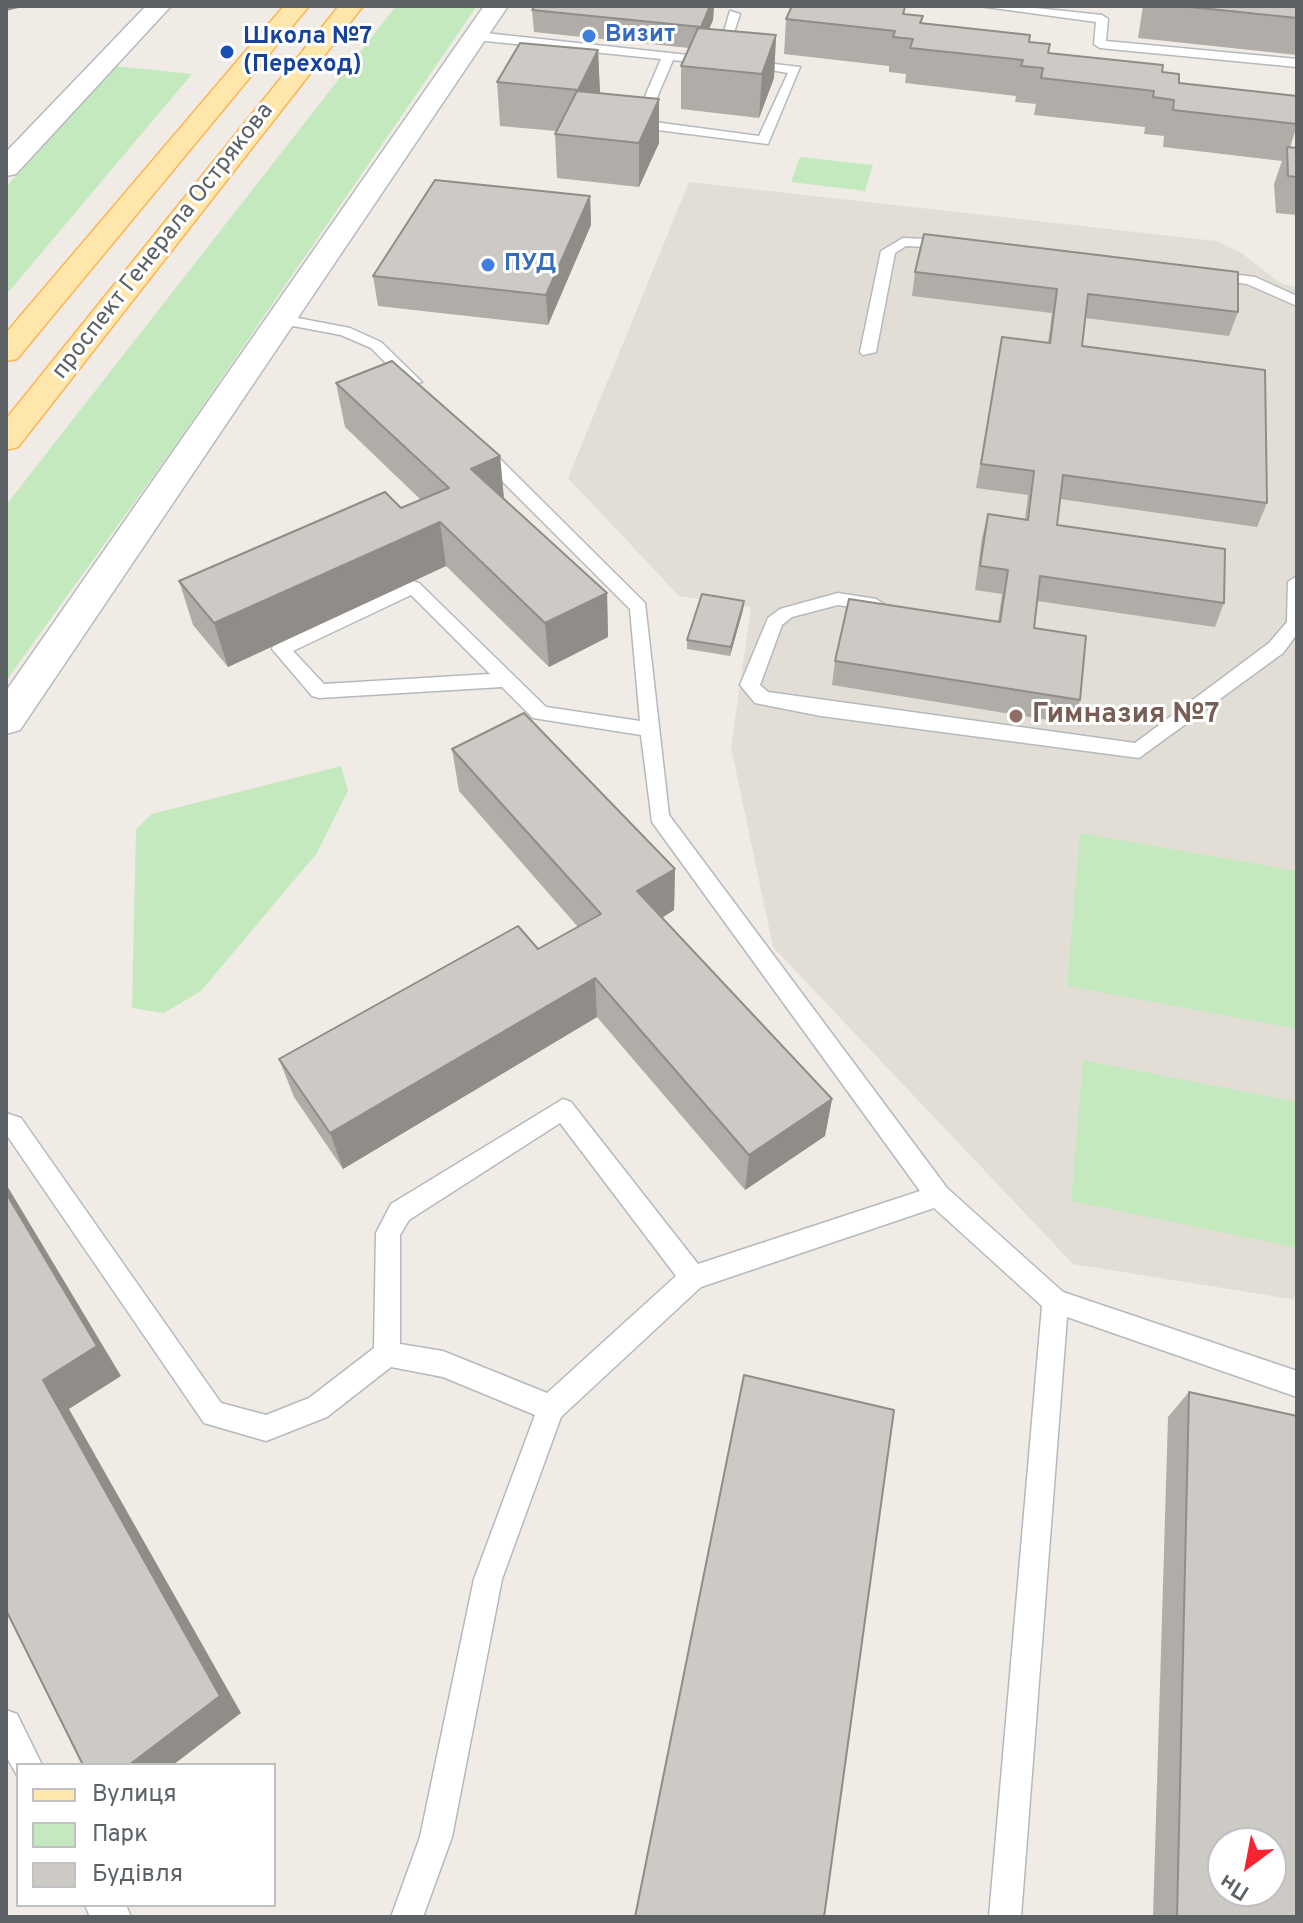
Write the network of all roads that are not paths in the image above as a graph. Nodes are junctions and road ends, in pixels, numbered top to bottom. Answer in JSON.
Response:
{"nodes":[{"id":1,"x":159,"y":6,"type":"edge"},
{"id":2,"x":297,"y":6,"type":"edge"},
{"id":3,"x":351,"y":6,"type":"edge"},
{"id":4,"x":496,"y":6,"type":"edge"},
{"id":5,"x":985,"y":6,"type":"edge"},
{"id":6,"x":734,"y":14,"type":"dead end"},
{"id":7,"x":476,"y":36,"type":"junction"},
{"id":8,"x":669,"y":56,"type":"junction"},
{"id":9,"x":719,"y":62,"type":"junction"},
{"id":10,"x":1297,"y":63,"type":"edge"},
{"id":11,"x":6,"y":168,"type":"edge"},
{"id":12,"x":972,"y":246,"type":"edge"},
{"id":13,"x":1188,"y":273,"type":"edge"},
{"id":14,"x":1297,"y":302,"type":"edge"},
{"id":15,"x":282,"y":320,"type":"junction"},
{"id":16,"x":9,"y":344,"type":"edge"},
{"id":17,"x":868,"y":352,"type":"dead end"},
{"id":18,"x":431,"y":400,"type":"edge"},
{"id":19,"x":464,"y":432,"type":"edge"},
{"id":20,"x":6,"y":440,"type":"edge"},
{"id":21,"x":1297,"y":582,"type":"edge"},
{"id":22,"x":892,"y":608,"type":"edge"},
{"id":23,"x":507,"y":680,"type":"junction"},
{"id":24,"x":6,"y":720,"type":"edge"},
{"id":25,"x":650,"y":729,"type":"junction"},
{"id":26,"x":6,"y":1123,"type":"edge"},
{"id":27,"x":938,"y":1196,"type":"junction"},
{"id":28,"x":693,"y":1278,"type":"junction"},
{"id":29,"x":1055,"y":1301,"type":"junction"},
{"id":30,"x":387,"y":1354,"type":"junction"},
{"id":31,"x":1297,"y":1384,"type":"edge"},
{"id":32,"x":551,"y":1408,"type":"junction"},
{"id":33,"x":6,"y":1725,"type":"edge"},
{"id":34,"x":26,"y":1763,"type":"edge"},
{"id":35,"x":407,"y":1917,"type":"edge"},
{"id":36,"x":1005,"y":1917,"type":"edge"}],
"edges":[{"from":1,"to":11,"type":"street"},
{"from":2,"to":16,"type":"main road","name":"проспект Генерала Острякова"},
{"from":3,"to":20,"type":"main road","name":"проспект Генерала Острякова"},
{"from":4,"to":7,"type":"street"},
{"from":5,"to":10,"type":"lane"},
{"from":6,"to":9,"type":"lane"},
{"from":7,"to":8,"type":"lane"},
{"from":7,"to":15,"type":"street"},
{"from":8,"to":9,"type":"lane"},
{"from":8,"to":9,"type":"lane"},
{"from":12,"to":17,"type":"lane"},
{"from":13,"to":14,"type":"lane"},
{"from":15,"to":18,"type":"lane"},
{"from":15,"to":24,"type":"street"},
{"from":19,"to":25,"type":"lane"},
{"from":21,"to":22,"type":"lane"},
{"from":23,"to":23,"type":"lane"},
{"from":23,"to":25,"type":"lane"},
{"from":25,"to":27,"type":"lane"},
{"from":26,"to":30,"type":"lane"},
{"from":27,"to":28,"type":"lane"},
{"from":27,"to":29,"type":"lane"},
{"from":28,"to":30,"type":"lane"},
{"from":28,"to":32,"type":"lane"},
{"from":29,"to":31,"type":"lane"},
{"from":29,"to":36,"type":"lane"},
{"from":30,"to":32,"type":"lane"},
{"from":32,"to":35,"type":"lane"},
{"from":33,"to":34,"type":"lane"}]}
